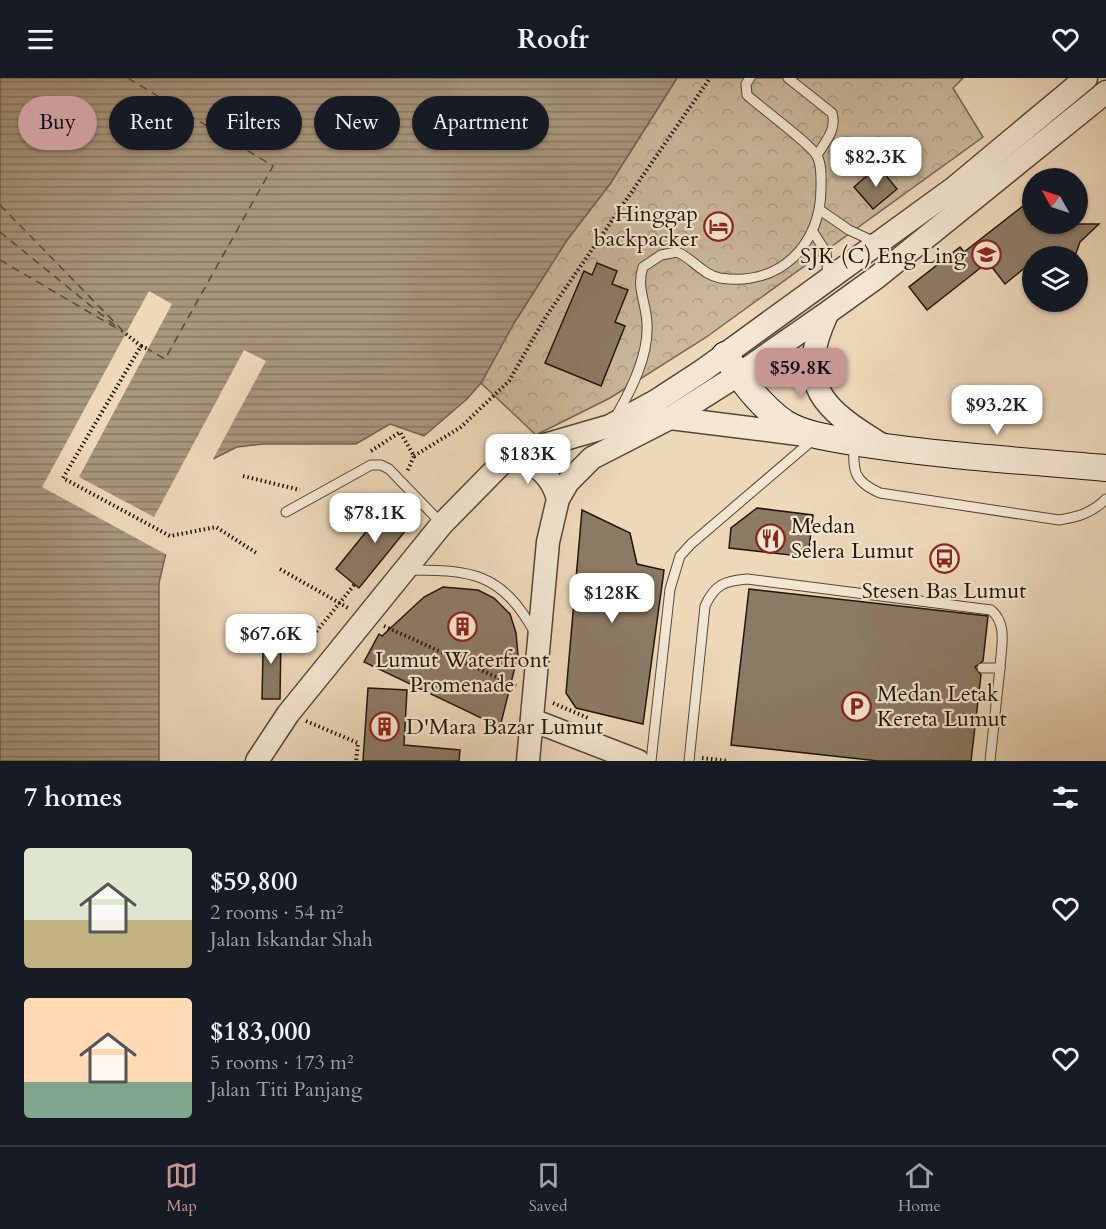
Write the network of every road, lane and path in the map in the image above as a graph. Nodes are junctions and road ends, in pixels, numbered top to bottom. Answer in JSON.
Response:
{"nodes":[{"id":1,"x":710,"y":78,"type":"edge"},
{"id":2,"x":750,"y":78,"type":"edge"},
{"id":3,"x":788,"y":78,"type":"edge"},
{"id":4,"x":1086,"y":78,"type":"edge"},
{"id":5,"x":1106,"y":92,"type":"edge"},
{"id":6,"x":817,"y":155,"type":"junction"},
{"id":7,"x":820,"y":210,"type":"junction"},
{"id":8,"x":813,"y":232,"type":"junction"},
{"id":9,"x":878,"y":243,"type":"junction"},
{"id":10,"x":828,"y":279,"type":"junction"},
{"id":11,"x":827,"y":313,"type":"junction"},
{"id":12,"x":126,"y":334,"type":"dead end"},
{"id":13,"x":141,"y":346,"type":"junction"},
{"id":14,"x":148,"y":349,"type":"dead end"},
{"id":15,"x":732,"y":365,"type":"junction"},
{"id":16,"x":670,"y":418,"type":"junction"},
{"id":17,"x":613,"y":435,"type":"junction"},
{"id":18,"x":836,"y":439,"type":"junction"},
{"id":19,"x":884,"y":447,"type":"junction"},
{"id":20,"x":414,"y":456,"type":"dead end"},
{"id":21,"x":515,"y":456,"type":"junction"},
{"id":22,"x":1106,"y":468,"type":"edge"},
{"id":23,"x":558,"y":499,"type":"junction"},
{"id":24,"x":1106,"y":499,"type":"edge"},
{"id":25,"x":286,"y":513,"type":"dead end"},
{"id":26,"x":442,"y":524,"type":"junction"},
{"id":27,"x":258,"y":554,"type":"dead end"},
{"id":28,"x":280,"y":569,"type":"dead end"},
{"id":29,"x":405,"y":570,"type":"junction"},
{"id":30,"x":355,"y":584,"type":"dead end"},
{"id":31,"x":340,"y":603,"type":"junction"},
{"id":32,"x":539,"y":640,"type":"junction"},
{"id":33,"x":302,"y":649,"type":"dead end"},
{"id":34,"x":982,"y":668,"type":"dead end"},
{"id":35,"x":1000,"y":668,"type":"junction"},
{"id":36,"x":288,"y":714,"type":"junction"},
{"id":37,"x":532,"y":720,"type":"junction"},
{"id":38,"x":257,"y":761,"type":"edge"},
{"id":39,"x":356,"y":761,"type":"edge"},
{"id":40,"x":528,"y":761,"type":"edge"},
{"id":41,"x":638,"y":761,"type":"edge"},
{"id":42,"x":651,"y":761,"type":"edge"},
{"id":43,"x":689,"y":761,"type":"edge"},
{"id":44,"x":990,"y":761,"type":"edge"}],
"edges":[{"from":1,"to":20,"type":"path"},
{"from":2,"to":6,"type":"lane"},
{"from":3,"to":6,"type":"lane"},
{"from":4,"to":9,"type":"street"},
{"from":5,"to":11,"type":"street"},
{"from":6,"to":7,"type":"lane"},
{"from":7,"to":8,"type":"lane"},
{"from":7,"to":9,"type":"lane"},
{"from":8,"to":10,"type":"lane"},
{"from":8,"to":17,"type":"lane"},
{"from":9,"to":10,"type":"street"},
{"from":10,"to":15,"type":"street"},
{"from":11,"to":15,"type":"street"},
{"from":11,"to":19,"type":"street"},
{"from":12,"to":13,"type":"path"},
{"from":13,"to":14,"type":"path"},
{"from":13,"to":27,"type":"path"},
{"from":15,"to":16,"type":"street"},
{"from":15,"to":17,"type":"street"},
{"from":15,"to":18,"type":"main road"},
{"from":16,"to":17,"type":"street"},
{"from":16,"to":18,"type":"street"},
{"from":17,"to":21,"type":"street"},
{"from":17,"to":23,"type":"street"},
{"from":18,"to":19,"type":"main road"},
{"from":18,"to":24,"type":"lane"},
{"from":18,"to":42,"type":"lane"},
{"from":19,"to":22,"type":"main road"},
{"from":21,"to":23,"type":"street"},
{"from":21,"to":26,"type":"street"},
{"from":23,"to":32,"type":"street"},
{"from":25,"to":26,"type":"lane"},
{"from":26,"to":29,"type":"street"},
{"from":28,"to":31,"type":"path"},
{"from":29,"to":32,"type":"lane"},
{"from":29,"to":36,"type":"street"},
{"from":30,"to":31,"type":"path"},
{"from":31,"to":33,"type":"path"},
{"from":32,"to":37,"type":"street"},
{"from":34,"to":35,"type":"lane"},
{"from":35,"to":43,"type":"lane"},
{"from":35,"to":44,"type":"lane"},
{"from":36,"to":38,"type":"street"},
{"from":36,"to":39,"type":"path"},
{"from":37,"to":40,"type":"street"},
{"from":37,"to":41,"type":"street"}]}
